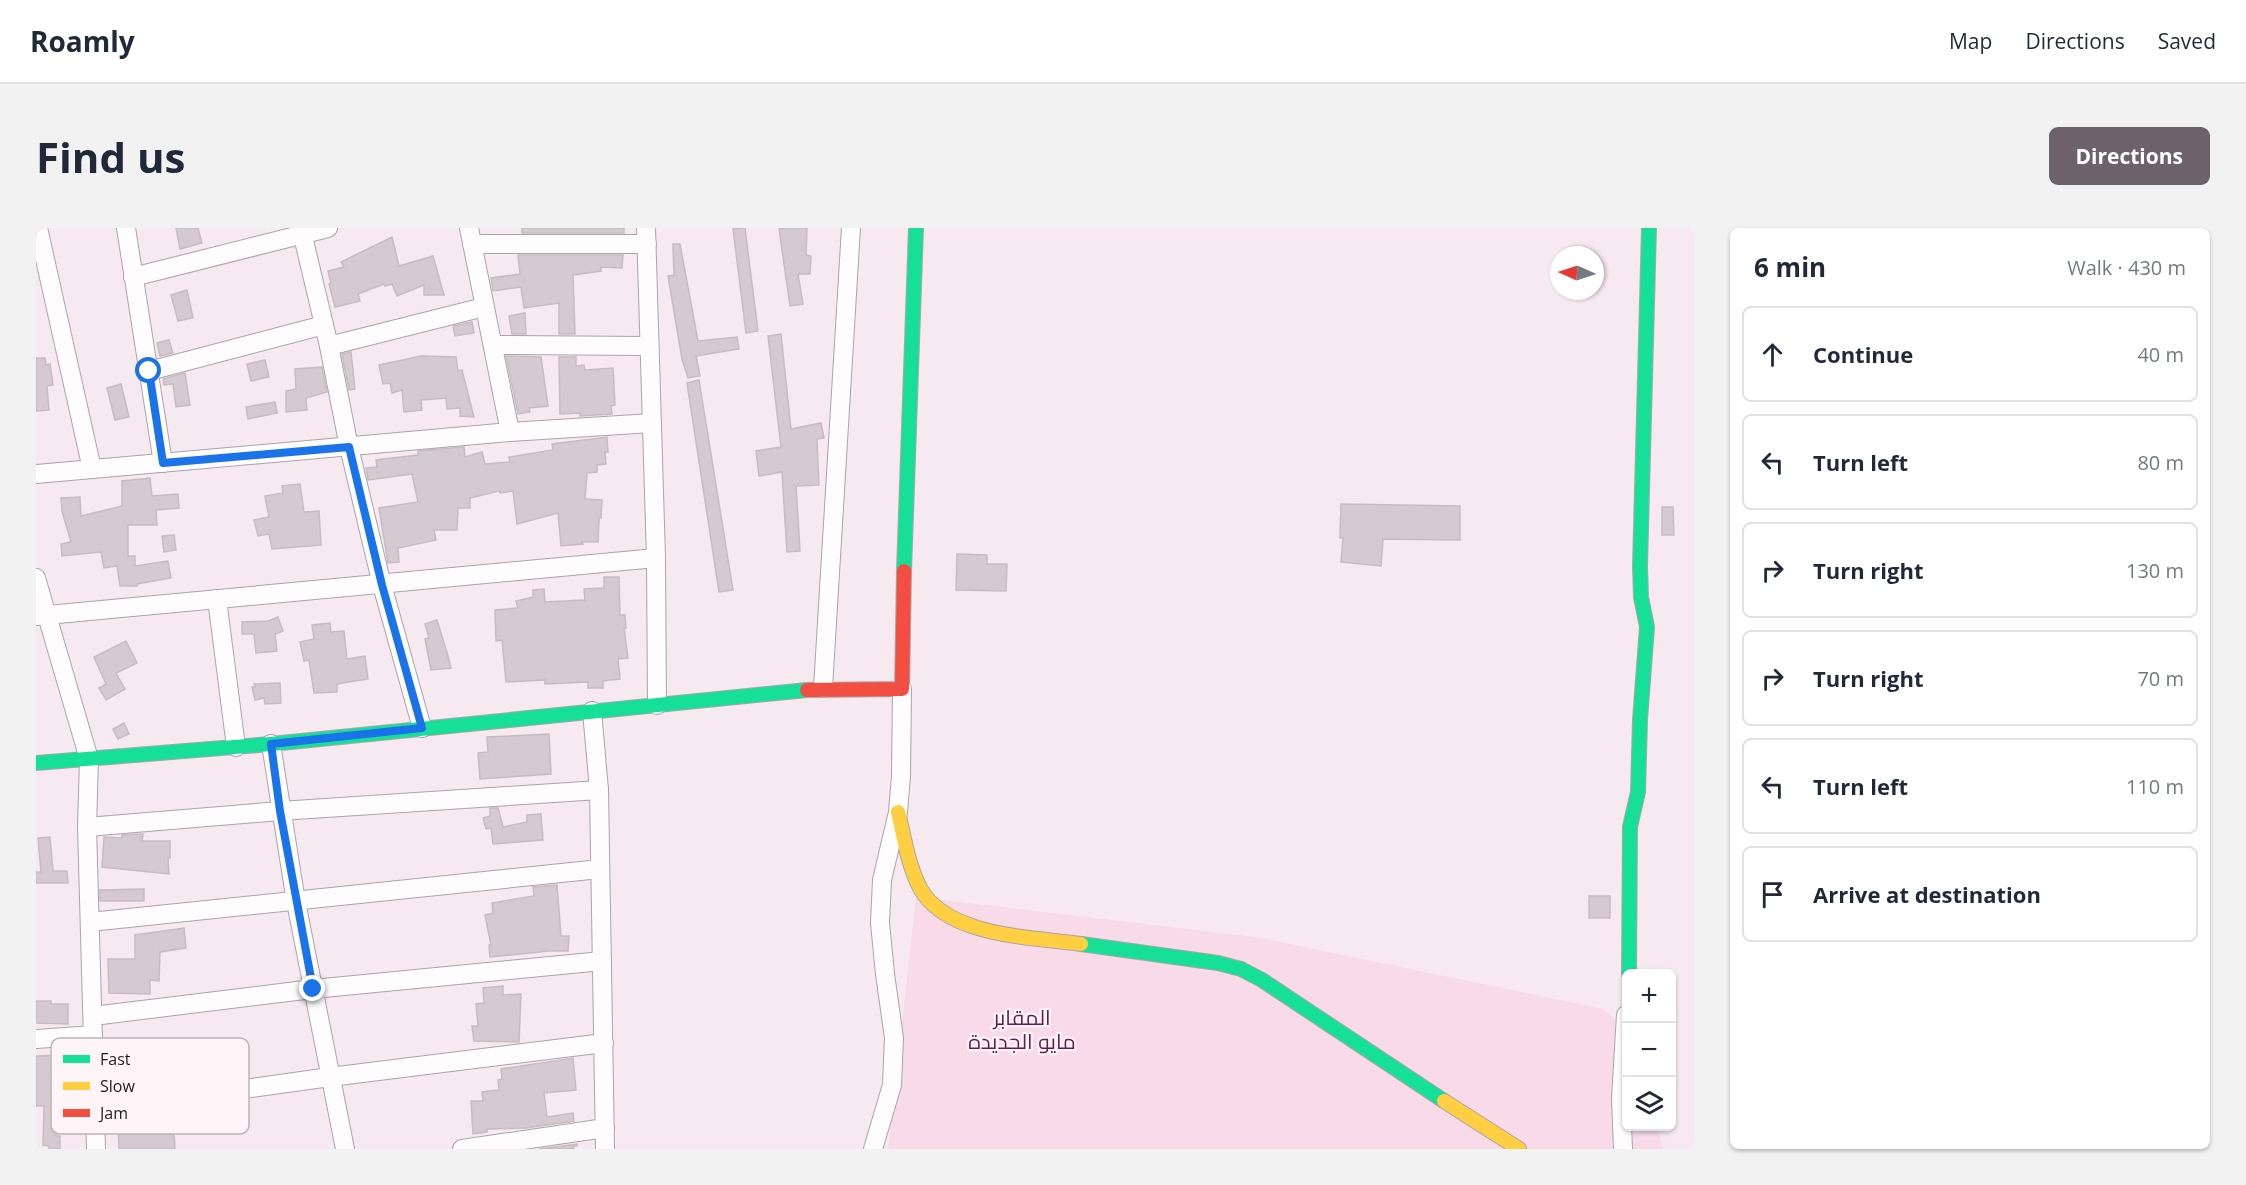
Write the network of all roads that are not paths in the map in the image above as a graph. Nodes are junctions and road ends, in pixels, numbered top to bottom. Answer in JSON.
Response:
{"nodes":[{"id":1,"x":38,"y":228,"type":"edge"},
{"id":2,"x":126,"y":228,"type":"edge"},
{"id":3,"x":328,"y":228,"type":"edge"},
{"id":4,"x":850,"y":228,"type":"edge"},
{"id":5,"x":916,"y":228,"type":"edge"},
{"id":6,"x":1649,"y":228,"type":"edge"},
{"id":7,"x":302,"y":231,"type":"edge"},
{"id":8,"x":471,"y":236,"type":"edge"},
{"id":9,"x":646,"y":236,"type":"edge"},
{"id":10,"x":133,"y":277,"type":"junction"},
{"id":11,"x":484,"y":307,"type":"junction"},
{"id":12,"x":324,"y":325,"type":"junction"},
{"id":13,"x":493,"y":345,"type":"junction"},
{"id":14,"x":329,"y":346,"type":"junction"},
{"id":15,"x":648,"y":346,"type":"junction"},
{"id":16,"x":149,"y":371,"type":"junction"},
{"id":17,"x":652,"y":423,"type":"junction"},
{"id":18,"x":510,"y":432,"type":"junction"},
{"id":19,"x":349,"y":447,"type":"junction"},
{"id":20,"x":163,"y":463,"type":"junction"},
{"id":21,"x":93,"y":469,"type":"junction"},
{"id":22,"x":36,"y":474,"type":"edge"},
{"id":23,"x":656,"y":558,"type":"junction"},
{"id":24,"x":36,"y":579,"type":"edge"},
{"id":25,"x":382,"y":585,"type":"junction"},
{"id":26,"x":217,"y":599,"type":"junction"},
{"id":27,"x":41,"y":615,"type":"edge"},
{"id":28,"x":823,"y":688,"type":"junction"},
{"id":29,"x":902,"y":689,"type":"junction"},
{"id":30,"x":657,"y":705,"type":"junction"},
{"id":31,"x":592,"y":711,"type":"junction"},
{"id":32,"x":422,"y":728,"type":"junction"},
{"id":33,"x":271,"y":744,"type":"junction"},
{"id":34,"x":236,"y":747,"type":"junction"},
{"id":35,"x":88,"y":759,"type":"junction"},
{"id":36,"x":36,"y":763,"type":"edge"},
{"id":37,"x":599,"y":790,"type":"junction"},
{"id":38,"x":280,"y":811,"type":"junction"},
{"id":39,"x":898,"y":812,"type":"junction"},
{"id":40,"x":87,"y":827,"type":"junction"},
{"id":41,"x":600,"y":869,"type":"junction"},
{"id":42,"x":296,"y":902,"type":"junction"},
{"id":43,"x":90,"y":922,"type":"junction"},
{"id":44,"x":602,"y":961,"type":"junction"},
{"id":45,"x":1629,"y":969,"type":"edge"},
{"id":46,"x":313,"y":989,"type":"junction"},
{"id":47,"x":93,"y":1016,"type":"junction"},
{"id":48,"x":1626,"y":1023,"type":"edge"},
{"id":49,"x":93,"y":1035,"type":"junction"},
{"id":50,"x":93,"y":1038,"type":"edge"},
{"id":51,"x":36,"y":1039,"type":"edge"},
{"id":52,"x":604,"y":1043,"type":"junction"},
{"id":53,"x":330,"y":1077,"type":"junction"},
{"id":54,"x":249,"y":1088,"type":"edge"},
{"id":55,"x":606,"y":1128,"type":"junction"},
{"id":56,"x":96,"y":1134,"type":"edge"},
{"id":57,"x":96,"y":1149,"type":"edge"},
{"id":58,"x":345,"y":1149,"type":"edge"},
{"id":59,"x":462,"y":1149,"type":"edge"},
{"id":60,"x":605,"y":1149,"type":"edge"},
{"id":61,"x":873,"y":1149,"type":"edge"},
{"id":62,"x":1519,"y":1149,"type":"edge"},
{"id":63,"x":1623,"y":1149,"type":"edge"}],
"edges":[{"from":1,"to":21,"type":"street"},
{"from":2,"to":10,"type":"street"},
{"from":3,"to":7,"type":"street"},
{"from":4,"to":28,"type":"street"},
{"from":5,"to":29,"type":"street"},
{"from":6,"to":45,"type":"street"},
{"from":7,"to":10,"type":"street"},
{"from":7,"to":12,"type":"street"},
{"from":8,"to":9,"type":"street"},
{"from":8,"to":11,"type":"street"},
{"from":9,"to":15,"type":"street"},
{"from":10,"to":16,"type":"street"},
{"from":11,"to":13,"type":"street"},
{"from":11,"to":14,"type":"street"},
{"from":12,"to":14,"type":"street"},
{"from":12,"to":16,"type":"street"},
{"from":13,"to":15,"type":"street"},
{"from":13,"to":18,"type":"street"},
{"from":14,"to":19,"type":"street"},
{"from":15,"to":17,"type":"street"},
{"from":16,"to":20,"type":"street"},
{"from":17,"to":18,"type":"street"},
{"from":17,"to":23,"type":"street"},
{"from":18,"to":19,"type":"street"},
{"from":19,"to":20,"type":"street"},
{"from":19,"to":25,"type":"street"},
{"from":20,"to":21,"type":"street"},
{"from":21,"to":22,"type":"street"},
{"from":23,"to":25,"type":"street"},
{"from":23,"to":30,"type":"street"},
{"from":24,"to":27,"type":"street"},
{"from":25,"to":26,"type":"street"},
{"from":25,"to":32,"type":"street"},
{"from":26,"to":27,"type":"street"},
{"from":26,"to":34,"type":"street"},
{"from":27,"to":35,"type":"street"},
{"from":28,"to":29,"type":"street"},
{"from":28,"to":30,"type":"street"},
{"from":29,"to":39,"type":"street"},
{"from":30,"to":31,"type":"street"},
{"from":31,"to":32,"type":"street"},
{"from":31,"to":37,"type":"street"},
{"from":32,"to":33,"type":"street"},
{"from":33,"to":34,"type":"street"},
{"from":33,"to":38,"type":"street"},
{"from":34,"to":35,"type":"street"},
{"from":35,"to":36,"type":"street"},
{"from":35,"to":40,"type":"street"},
{"from":37,"to":38,"type":"street"},
{"from":37,"to":41,"type":"street"},
{"from":38,"to":40,"type":"street"},
{"from":38,"to":42,"type":"street"},
{"from":39,"to":61,"type":"street"},
{"from":39,"to":62,"type":"street"},
{"from":40,"to":43,"type":"street"},
{"from":41,"to":42,"type":"street"},
{"from":41,"to":44,"type":"street"},
{"from":42,"to":43,"type":"street"},
{"from":42,"to":46,"type":"street"},
{"from":43,"to":47,"type":"street"},
{"from":44,"to":46,"type":"street"},
{"from":44,"to":52,"type":"street"},
{"from":46,"to":47,"type":"street"},
{"from":46,"to":53,"type":"street"},
{"from":47,"to":49,"type":"street"},
{"from":48,"to":63,"type":"street"},
{"from":49,"to":50,"type":"street"},
{"from":49,"to":51,"type":"street"},
{"from":52,"to":53,"type":"street"},
{"from":52,"to":55,"type":"street"},
{"from":53,"to":54,"type":"street"},
{"from":53,"to":58,"type":"street"},
{"from":55,"to":59,"type":"street"},
{"from":55,"to":60,"type":"street"},
{"from":56,"to":57,"type":"street"}]}
